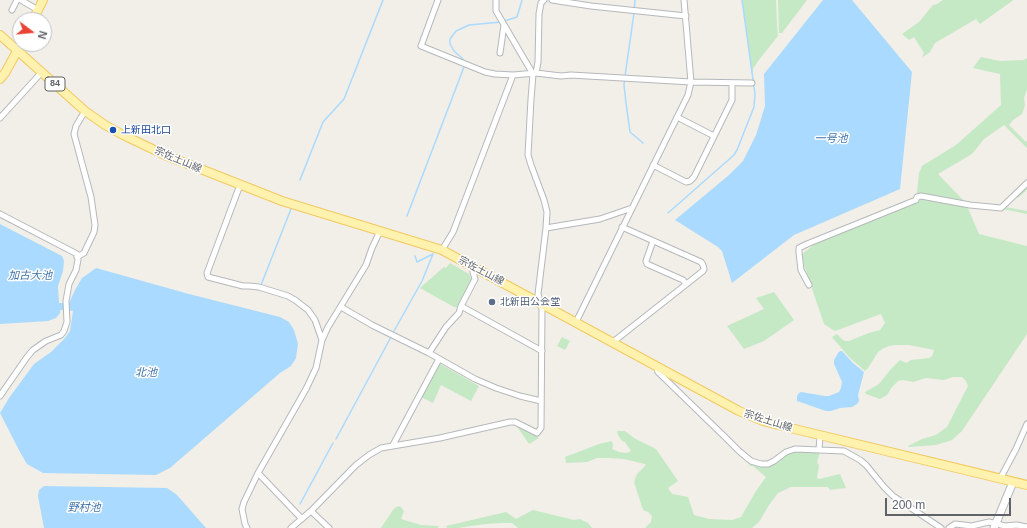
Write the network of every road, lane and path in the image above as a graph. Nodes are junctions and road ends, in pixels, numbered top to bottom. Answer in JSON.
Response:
{"nodes":[{"id":1,"x":17,"y":0,"type":"edge"},
{"id":2,"x":21,"y":0,"type":"edge"},
{"id":3,"x":43,"y":0,"type":"edge"},
{"id":4,"x":438,"y":0,"type":"edge"},
{"id":5,"x":496,"y":0,"type":"edge"},
{"id":6,"x":544,"y":0,"type":"edge"},
{"id":7,"x":552,"y":0,"type":"edge"},
{"id":8,"x":684,"y":0,"type":"edge"},
{"id":9,"x":12,"y":10,"type":"dead end"},
{"id":10,"x":38,"y":10,"type":"joint"},
{"id":11,"x":686,"y":16,"type":"junction"},
{"id":12,"x":504,"y":24,"type":"junction"},
{"id":13,"x":0,"y":35,"type":"edge"},
{"id":14,"x":12,"y":43,"type":"edge"},
{"id":15,"x":16,"y":52,"type":"edge"},
{"id":16,"x":23,"y":52,"type":"edge"},
{"id":17,"x":500,"y":53,"type":"dead end"},
{"id":18,"x":42,"y":73,"type":"junction"},
{"id":19,"x":535,"y":74,"type":"junction"},
{"id":20,"x":513,"y":75,"type":"junction"},
{"id":21,"x":0,"y":79,"type":"edge"},
{"id":22,"x":691,"y":82,"type":"junction"},
{"id":23,"x":752,"y":83,"type":"dead end"},
{"id":24,"x":732,"y":85,"type":"dead end"},
{"id":25,"x":85,"y":111,"type":"junction"},
{"id":26,"x":677,"y":117,"type":"junction"},
{"id":27,"x":0,"y":118,"type":"edge"},
{"id":28,"x":714,"y":136,"type":"junction"},
{"id":29,"x":653,"y":165,"type":"junction"},
{"id":30,"x":1027,"y":183,"type":"edge"},
{"id":31,"x":240,"y":185,"type":"junction"},
{"id":32,"x":632,"y":208,"type":"junction"},
{"id":33,"x":0,"y":214,"type":"edge"},
{"id":34,"x":622,"y":227,"type":"junction"},
{"id":35,"x":546,"y":228,"type":"junction"},
{"id":36,"x":380,"y":231,"type":"junction"},
{"id":37,"x":653,"y":241,"type":"junction"},
{"id":38,"x":442,"y":250,"type":"junction"},
{"id":39,"x":77,"y":257,"type":"junction"},
{"id":40,"x":475,"y":268,"type":"junction"},
{"id":41,"x":686,"y":284,"type":"junction"},
{"id":42,"x":809,"y":285,"type":"dead end"},
{"id":43,"x":540,"y":302,"type":"junction"},
{"id":44,"x":461,"y":306,"type":"junction"},
{"id":45,"x":341,"y":307,"type":"junction"},
{"id":46,"x":576,"y":322,"type":"junction"},
{"id":47,"x":322,"y":340,"type":"junction"},
{"id":48,"x":613,"y":342,"type":"junction"},
{"id":49,"x":542,"y":351,"type":"junction"},
{"id":50,"x":429,"y":353,"type":"junction"},
{"id":51,"x":439,"y":359,"type":"junction"},
{"id":52,"x":656,"y":366,"type":"junction"},
{"id":53,"x":0,"y":396,"type":"edge"},
{"id":54,"x":541,"y":401,"type":"junction"},
{"id":55,"x":1027,"y":424,"type":"edge"},
{"id":56,"x":820,"y":436,"type":"junction"},
{"id":57,"x":393,"y":445,"type":"junction"},
{"id":58,"x":819,"y":450,"type":"junction"},
{"id":59,"x":258,"y":473,"type":"junction"},
{"id":60,"x":1000,"y":479,"type":"junction"},
{"id":61,"x":1013,"y":482,"type":"junction"},
{"id":62,"x":1027,"y":485,"type":"edge"},
{"id":63,"x":311,"y":511,"type":"junction"},
{"id":64,"x":302,"y":519,"type":"junction"},
{"id":65,"x":995,"y":526,"type":"edge"},
{"id":66,"x":1027,"y":527,"type":"edge"},
{"id":67,"x":247,"y":528,"type":"edge"},
{"id":68,"x":291,"y":528,"type":"edge"},
{"id":69,"x":329,"y":528,"type":"edge"},
{"id":70,"x":941,"y":528,"type":"edge"},
{"id":71,"x":949,"y":528,"type":"edge"}],
"edges":[{"from":1,"to":9,"type":"street"},
{"from":2,"to":10,"type":"street"},
{"from":3,"to":10,"type":"main road"},
{"from":4,"to":20,"type":"street"},
{"from":5,"to":12,"type":"street"},
{"from":6,"to":19,"type":"street"},
{"from":7,"to":11,"type":"street"},
{"from":8,"to":11,"type":"street"},
{"from":11,"to":22,"type":"street"},
{"from":12,"to":17,"type":"street"},
{"from":12,"to":19,"type":"street"},
{"from":13,"to":14,"type":"main road","name":"宗佐土山線","number":"84"},
{"from":15,"to":21,"type":"main road"},
{"from":16,"to":18,"type":"main road","name":"宗佐土山線","number":"84"},
{"from":18,"to":25,"type":"main road","name":"宗佐土山線","number":"84"},
{"from":18,"to":27,"type":"street"},
{"from":19,"to":20,"type":"street"},
{"from":19,"to":22,"type":"street"},
{"from":19,"to":35,"type":"street"},
{"from":20,"to":38,"type":"street"},
{"from":22,"to":23,"type":"street"},
{"from":22,"to":26,"type":"street"},
{"from":24,"to":28,"type":"street"},
{"from":25,"to":31,"type":"main road","name":"宗佐土山線","number":"84"},
{"from":25,"to":39,"type":"street"},
{"from":26,"to":28,"type":"street"},
{"from":26,"to":29,"type":"street"},
{"from":28,"to":29,"type":"street"},
{"from":29,"to":32,"type":"street"},
{"from":30,"to":42,"type":"street"},
{"from":31,"to":36,"type":"main road","name":"宗佐土山線","number":"84"},
{"from":31,"to":47,"type":"street"},
{"from":32,"to":34,"type":"street"},
{"from":32,"to":35,"type":"street"},
{"from":33,"to":39,"type":"street"},
{"from":34,"to":37,"type":"street"},
{"from":34,"to":46,"type":"street"},
{"from":35,"to":43,"type":"street"},
{"from":36,"to":38,"type":"main road","name":"宗佐土山線","number":"84"},
{"from":36,"to":45,"type":"street"},
{"from":37,"to":41,"type":"street"},
{"from":37,"to":41,"type":"street"},
{"from":38,"to":40,"type":"main road","name":"宗佐土山線","number":"84"},
{"from":39,"to":53,"type":"street"},
{"from":40,"to":43,"type":"main road","name":"宗佐土山線","number":"84"},
{"from":40,"to":44,"type":"street"},
{"from":41,"to":48,"type":"street"},
{"from":43,"to":46,"type":"main road","name":"宗佐土山線","number":"84"},
{"from":43,"to":49,"type":"street"},
{"from":44,"to":49,"type":"street"},
{"from":44,"to":50,"type":"street"},
{"from":45,"to":47,"type":"street"},
{"from":45,"to":50,"type":"street"},
{"from":46,"to":48,"type":"main road","name":"宗佐土山線","number":"84"},
{"from":47,"to":59,"type":"street"},
{"from":48,"to":52,"type":"main road","name":"宗佐土山線","number":"84"},
{"from":49,"to":54,"type":"street"},
{"from":50,"to":51,"type":"street"},
{"from":51,"to":54,"type":"street"},
{"from":51,"to":57,"type":"street"},
{"from":52,"to":56,"type":"main road","name":"宗佐土山線","number":"84"},
{"from":52,"to":58,"type":"street"},
{"from":54,"to":57,"type":"street"},
{"from":55,"to":60,"type":"street"},
{"from":56,"to":58,"type":"street"},
{"from":56,"to":60,"type":"main road","name":"宗佐土山線","number":"84"},
{"from":57,"to":63,"type":"street"},
{"from":58,"to":70,"type":"street"},
{"from":59,"to":64,"type":"street"},
{"from":59,"to":67,"type":"street"},
{"from":60,"to":61,"type":"main road","name":"宗佐土山線","number":"84"},
{"from":61,"to":62,"type":"main road","name":"宗佐土山線","number":"84"},
{"from":61,"to":65,"type":"main road"},
{"from":63,"to":64,"type":"street"},
{"from":63,"to":69,"type":"street"},
{"from":64,"to":68,"type":"street"},
{"from":65,"to":66,"type":"street"},
{"from":65,"to":71,"type":"street"}]}
